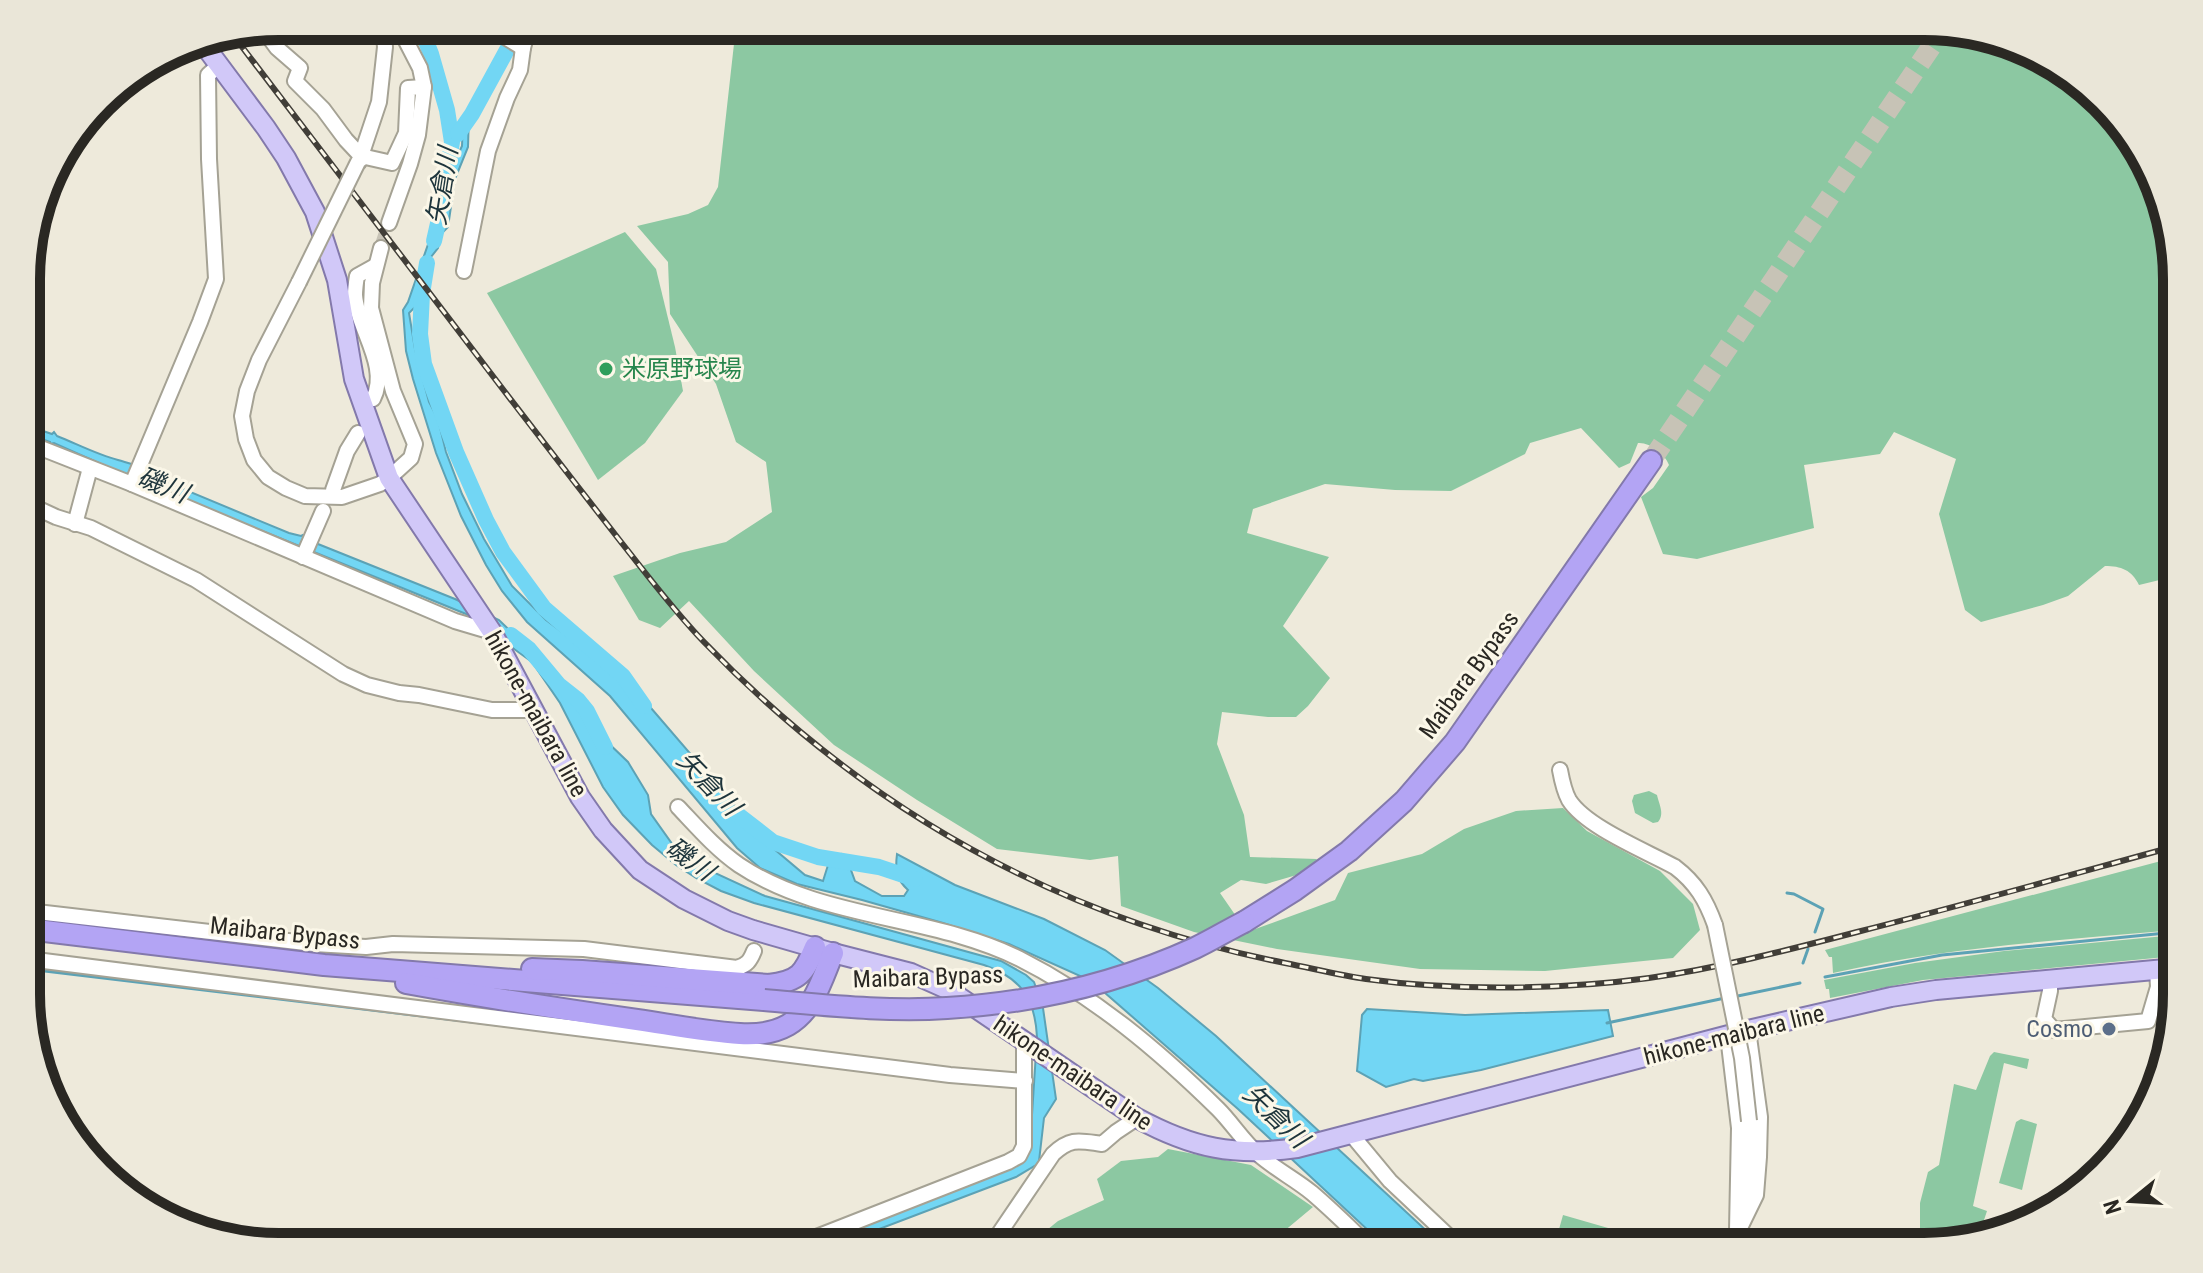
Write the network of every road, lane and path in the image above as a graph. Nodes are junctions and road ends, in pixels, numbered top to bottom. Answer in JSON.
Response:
{"nodes":[{"id":1,"x":271,"y":40,"type":"edge"},
{"id":2,"x":384,"y":40,"type":"edge"},
{"id":3,"x":406,"y":40,"type":"edge"},
{"id":4,"x":510,"y":40,"type":"edge"},
{"id":5,"x":525,"y":40,"type":"edge"},
{"id":6,"x":523,"y":48,"type":"junction"},
{"id":7,"x":208,"y":51,"type":"edge"},
{"id":8,"x":219,"y":65,"type":"junction"},
{"id":9,"x":424,"y":87,"type":"junction"},
{"id":10,"x":360,"y":159,"type":"junction"},
{"id":11,"x":389,"y":223,"type":"tunnel mouth"},
{"id":12,"x":381,"y":248,"type":"tunnel mouth"},
{"id":13,"x":375,"y":266,"type":"junction"},
{"id":14,"x":464,"y":271,"type":"dead end"},
{"id":15,"x":373,"y":399,"type":"dead end"},
{"id":16,"x":358,"y":433,"type":"dead end"},
{"id":17,"x":40,"y":448,"type":"edge"},
{"id":18,"x":1651,"y":461,"type":"tunnel mouth"},
{"id":19,"x":90,"y":468,"type":"junction"},
{"id":20,"x":389,"y":478,"type":"junction"},
{"id":21,"x":133,"y":482,"type":"junction"},
{"id":22,"x":333,"y":490,"type":"dead end"},
{"id":23,"x":40,"y":509,"type":"edge"},
{"id":24,"x":323,"y":511,"type":"dead end"},
{"id":25,"x":75,"y":524,"type":"junction"},
{"id":26,"x":304,"y":554,"type":"junction"},
{"id":27,"x":492,"y":632,"type":"junction"},
{"id":28,"x":532,"y":710,"type":"junction"},
{"id":29,"x":1560,"y":770,"type":"dead end"},
{"id":30,"x":678,"y":807,"type":"dead end"},
{"id":31,"x":40,"y":912,"type":"edge"},
{"id":32,"x":40,"y":930,"type":"edge"},
{"id":33,"x":824,"y":950,"type":"junction"},
{"id":34,"x":754,"y":951,"type":"dead end"},
{"id":35,"x":40,"y":961,"type":"edge"},
{"id":36,"x":324,"y":965,"type":"junction"},
{"id":37,"x":2162,"y":969,"type":"edge"},
{"id":38,"x":400,"y":971,"type":"junction"},
{"id":39,"x":2162,"y":979,"type":"edge"},
{"id":40,"x":2050,"y":980,"type":"junction"},
{"id":41,"x":1748,"y":1030,"type":"junction"},
{"id":42,"x":1728,"y":1036,"type":"junction"},
{"id":43,"x":1028,"y":1043,"type":"junction"},
{"id":44,"x":1025,"y":1081,"type":"junction"},
{"id":45,"x":1137,"y":1118,"type":"junction"},
{"id":46,"x":1346,"y":1136,"type":"junction"},
{"id":47,"x":1260,"y":1152,"type":"junction"},
{"id":48,"x":1354,"y":1232,"type":"edge"},
{"id":49,"x":1444,"y":1232,"type":"edge"},
{"id":50,"x":1736,"y":1232,"type":"edge"},
{"id":51,"x":1738,"y":1232,"type":"edge"},
{"id":52,"x":1740,"y":1232,"type":"edge"},
{"id":53,"x":828,"y":1233,"type":"edge"},
{"id":54,"x":1000,"y":1233,"type":"edge"}],
"edges":[{"from":1,"to":10,"type":"street"},
{"from":2,"to":10,"type":"street"},
{"from":3,"to":9,"type":"street"},
{"from":4,"to":6,"type":"street"},
{"from":5,"to":6,"type":"street"},
{"from":6,"to":14,"type":"street"},
{"from":7,"to":8,"type":"main road","name":"hikone-maibara line"},
{"from":8,"to":20,"type":"main road","name":"hikone-maibara line"},
{"from":8,"to":21,"type":"street"},
{"from":9,"to":10,"type":"street"},
{"from":9,"to":11,"type":"street"},
{"from":10,"to":20,"type":"street","bridge":true},
{"from":12,"to":13,"type":"street"},
{"from":13,"to":15,"type":"street"},
{"from":13,"to":20,"type":"street"},
{"from":16,"to":22,"type":"street"},
{"from":17,"to":19,"type":"street"},
{"from":18,"to":38,"type":"highway","name":"Maibara Bypass","bridge":true},
{"from":19,"to":21,"type":"street"},
{"from":19,"to":25,"type":"street"},
{"from":20,"to":27,"type":"main road","name":"hikone-maibara line"},
{"from":21,"to":26,"type":"street"},
{"from":23,"to":25,"type":"street"},
{"from":24,"to":26,"type":"street"},
{"from":25,"to":28,"type":"street"},
{"from":26,"to":27,"type":"street"},
{"from":27,"to":28,"type":"main road","name":"hikone-maibara line"},
{"from":28,"to":33,"type":"main road","name":"hikone-maibara line"},
{"from":29,"to":51,"type":"street","bridge":true},
{"from":30,"to":47,"type":"street"},
{"from":31,"to":34,"type":"street"},
{"from":32,"to":36,"type":"highway","name":"Maibara Bypass"},
{"from":33,"to":36,"type":"highway"},
{"from":33,"to":38,"type":"highway"},
{"from":33,"to":43,"type":"main road","name":"hikone-maibara line"},
{"from":35,"to":44,"type":"street"},
{"from":36,"to":38,"type":"highway","name":"Maibara Bypass"},
{"from":37,"to":40,"type":"main road","name":"hikone-maibara line"},
{"from":39,"to":40,"type":"street"},
{"from":40,"to":41,"type":"main road","name":"hikone-maibara line"},
{"from":41,"to":42,"type":"main road","name":"hikone-maibara line"},
{"from":41,"to":52,"type":"street"},
{"from":42,"to":46,"type":"main road","name":"hikone-maibara line"},
{"from":42,"to":50,"type":"street"},
{"from":43,"to":44,"type":"street"},
{"from":43,"to":45,"type":"main road","name":"hikone-maibara line"},
{"from":44,"to":53,"type":"street"},
{"from":45,"to":47,"type":"main road","name":"hikone-maibara line"},
{"from":45,"to":54,"type":"street"},
{"from":46,"to":47,"type":"main road","name":"hikone-maibara line"},
{"from":46,"to":49,"type":"street"},
{"from":47,"to":48,"type":"street"}]}
